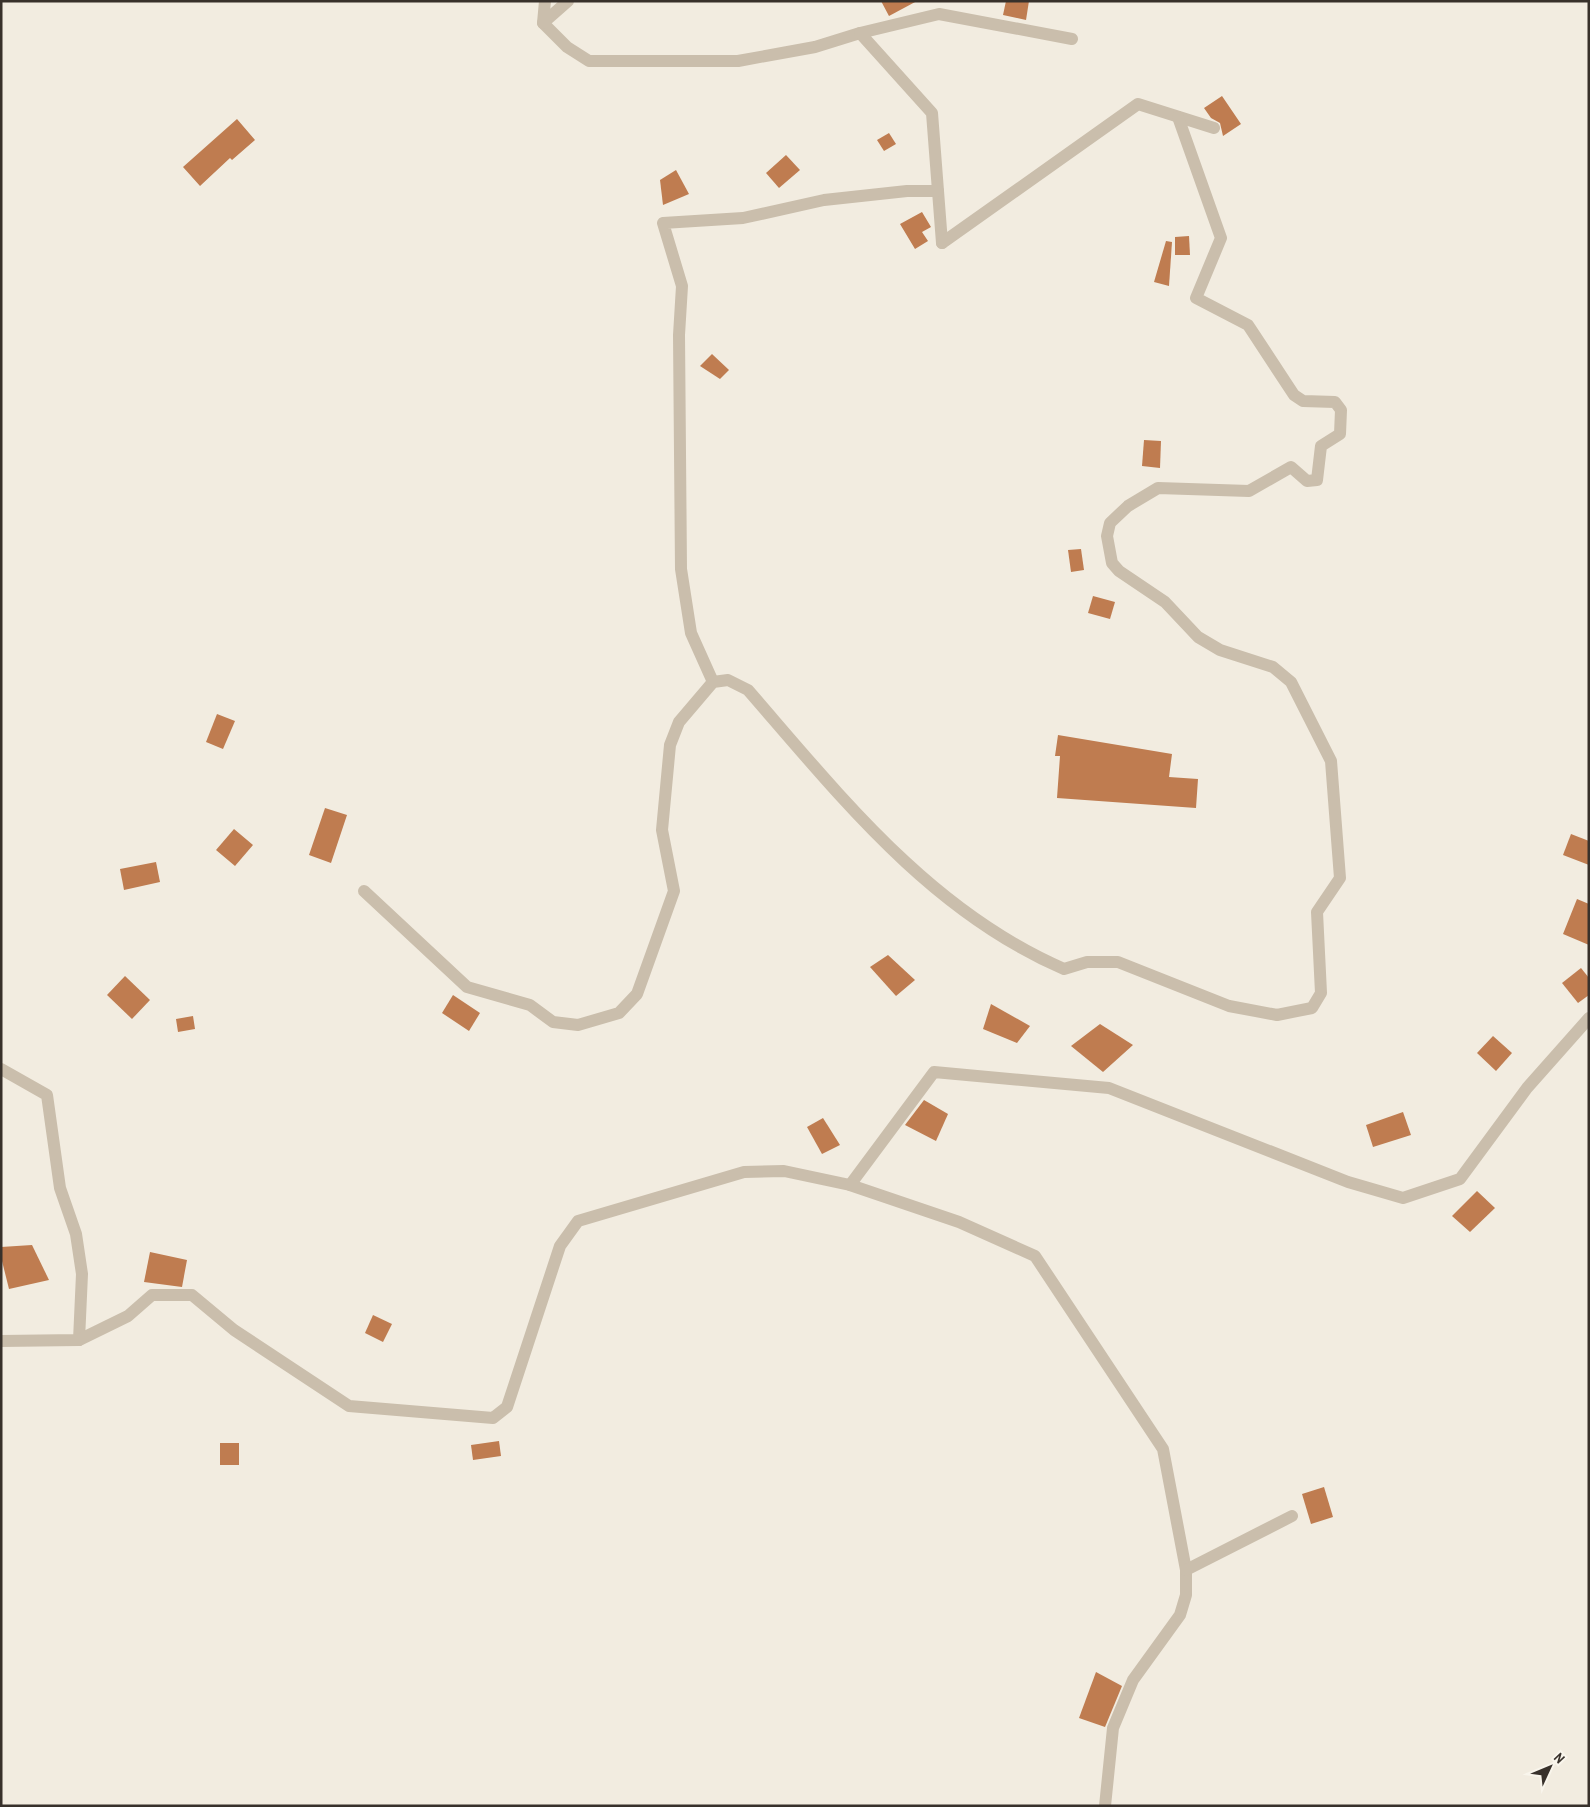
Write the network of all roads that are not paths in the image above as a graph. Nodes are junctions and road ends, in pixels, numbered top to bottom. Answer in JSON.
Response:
{"nodes":[{"id":1,"x":545,"y":1,"type":"edge"},
{"id":2,"x":568,"y":1,"type":"edge"},
{"id":3,"x":544,"y":23,"type":"junction"},
{"id":4,"x":860,"y":33,"type":"junction"},
{"id":5,"x":1072,"y":39,"type":"dead end"},
{"id":6,"x":1178,"y":117,"type":"junction"},
{"id":7,"x":1214,"y":128,"type":"dead end"},
{"id":8,"x":938,"y":191,"type":"junction"},
{"id":9,"x":714,"y":682,"type":"junction"},
{"id":10,"x":364,"y":891,"type":"dead end"},
{"id":11,"x":1589,"y":1018,"type":"edge"},
{"id":12,"x":1,"y":1069,"type":"edge"},
{"id":13,"x":850,"y":1185,"type":"junction"},
{"id":14,"x":79,"y":1340,"type":"junction"},
{"id":15,"x":1,"y":1341,"type":"edge"},
{"id":16,"x":1292,"y":1516,"type":"dead end"},
{"id":17,"x":1186,"y":1570,"type":"junction"},
{"id":18,"x":1104,"y":1806,"type":"edge"}],
"edges":[{"from":1,"to":3,"type":"street"},
{"from":2,"to":3,"type":"street"},
{"from":3,"to":4,"type":"street"},
{"from":4,"to":5,"type":"street"},
{"from":4,"to":8,"type":"street"},
{"from":6,"to":7,"type":"street"},
{"from":6,"to":8,"type":"street"},
{"from":6,"to":9,"type":"street"},
{"from":8,"to":9,"type":"street"},
{"from":9,"to":10,"type":"street"},
{"from":11,"to":13,"type":"street"},
{"from":12,"to":14,"type":"street"},
{"from":13,"to":14,"type":"street"},
{"from":13,"to":17,"type":"street"},
{"from":14,"to":15,"type":"street"},
{"from":16,"to":17,"type":"street"},
{"from":17,"to":18,"type":"street"}]}
